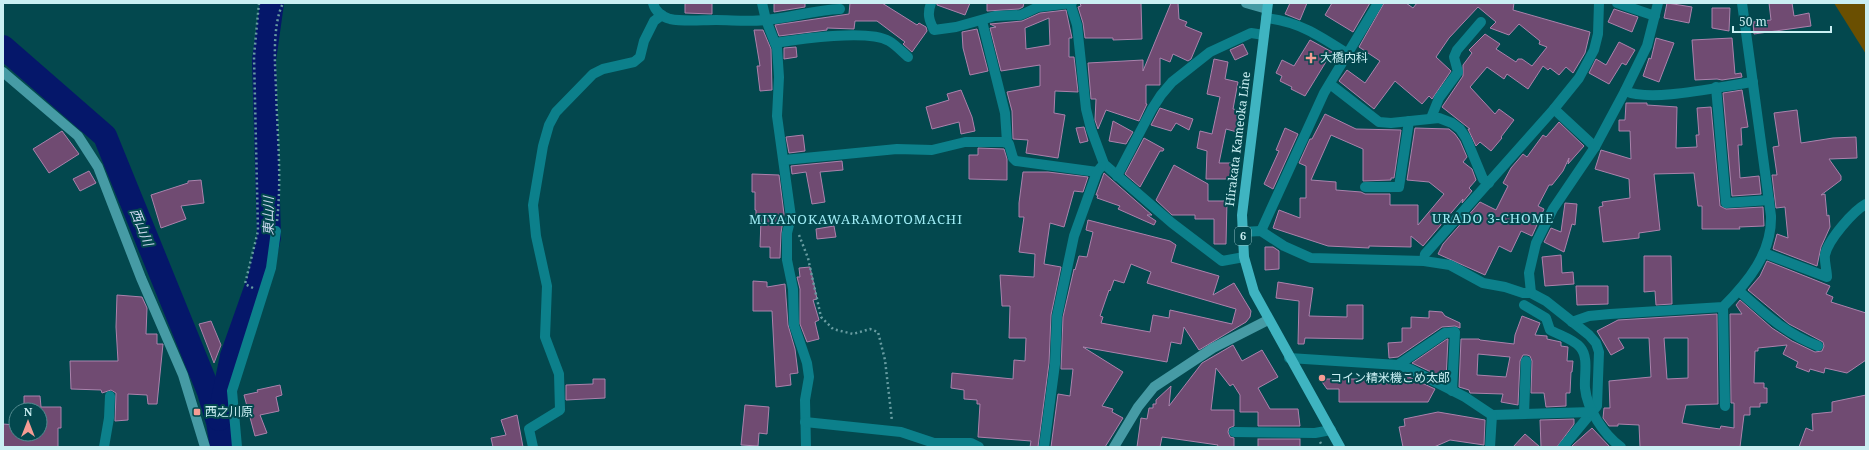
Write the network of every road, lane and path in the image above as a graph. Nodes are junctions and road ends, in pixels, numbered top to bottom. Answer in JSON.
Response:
{"nodes":[{"id":1,"x":259,"y":3,"type":"edge"},
{"id":2,"x":283,"y":3,"type":"edge"},
{"id":3,"x":653,"y":3,"type":"edge"},
{"id":4,"x":762,"y":3,"type":"edge"},
{"id":5,"x":931,"y":3,"type":"edge"},
{"id":6,"x":1071,"y":3,"type":"edge"},
{"id":7,"x":1246,"y":3,"type":"edge"},
{"id":8,"x":1378,"y":3,"type":"edge"},
{"id":9,"x":1599,"y":3,"type":"edge"},
{"id":10,"x":1618,"y":3,"type":"edge"},
{"id":11,"x":1658,"y":3,"type":"edge"},
{"id":12,"x":1742,"y":3,"type":"edge"},
{"id":13,"x":840,"y":9,"type":"dead end"},
{"id":14,"x":1267,"y":10,"type":"edge"},
{"id":15,"x":662,"y":16,"type":"junction"},
{"id":16,"x":1655,"y":16,"type":"junction"},
{"id":17,"x":766,"y":20,"type":"junction"},
{"id":18,"x":982,"y":21,"type":"junction"},
{"id":19,"x":1481,"y":22,"type":"dead end"},
{"id":20,"x":1264,"y":35,"type":"junction"},
{"id":21,"x":775,"y":43,"type":"junction"},
{"id":22,"x":1348,"y":54,"type":"junction"},
{"id":23,"x":908,"y":57,"type":"dead end"},
{"id":24,"x":3,"y":72,"type":"edge"},
{"id":25,"x":1753,"y":82,"type":"junction"},
{"id":26,"x":1330,"y":84,"type":"junction"},
{"id":27,"x":1716,"y":87,"type":"junction"},
{"id":28,"x":1625,"y":91,"type":"junction"},
{"id":29,"x":1554,"y":109,"type":"junction"},
{"id":30,"x":1431,"y":118,"type":"junction"},
{"id":31,"x":1409,"y":122,"type":"junction"},
{"id":32,"x":1007,"y":142,"type":"junction"},
{"id":33,"x":1595,"y":147,"type":"junction"},
{"id":34,"x":784,"y":160,"type":"junction"},
{"id":35,"x":1100,"y":168,"type":"junction"},
{"id":36,"x":1117,"y":176,"type":"junction"},
{"id":37,"x":1489,"y":183,"type":"junction"},
{"id":38,"x":1365,"y":187,"type":"dead end"},
{"id":39,"x":1769,"y":200,"type":"junction"},
{"id":40,"x":1866,"y":204,"type":"edge"},
{"id":41,"x":791,"y":217,"type":"junction"},
{"id":42,"x":276,"y":231,"type":"joint"},
{"id":43,"x":1261,"y":231,"type":"junction"},
{"id":44,"x":1242,"y":232,"type":"junction"},
{"id":45,"x":1764,"y":253,"type":"junction"},
{"id":46,"x":1244,"y":257,"type":"junction"},
{"id":47,"x":1424,"y":261,"type":"junction"},
{"id":48,"x":246,"y":284,"type":"dead end"},
{"id":49,"x":1739,"y":291,"type":"junction"},
{"id":50,"x":1531,"y":293,"type":"junction"},
{"id":51,"x":1524,"y":305,"type":"dead end"},
{"id":52,"x":1723,"y":307,"type":"junction"},
{"id":53,"x":1268,"y":320,"type":"junction"},
{"id":54,"x":1572,"y":322,"type":"junction"},
{"id":55,"x":1818,"y":346,"type":"dead end"},
{"id":56,"x":1289,"y":358,"type":"junction"},
{"id":57,"x":1526,"y":361,"type":"dead end"},
{"id":58,"x":1398,"y":365,"type":"junction"},
{"id":59,"x":1452,"y":391,"type":"junction"},
{"id":60,"x":110,"y":396,"type":"dead end"},
{"id":61,"x":1725,"y":406,"type":"dead end"},
{"id":62,"x":1592,"y":412,"type":"junction"},
{"id":63,"x":1524,"y":414,"type":"junction"},
{"id":64,"x":1492,"y":415,"type":"junction"},
{"id":65,"x":805,"y":422,"type":"junction"},
{"id":66,"x":1331,"y":430,"type":"junction"},
{"id":67,"x":893,"y":432,"type":"junction"},
{"id":68,"x":1234,"y":432,"type":"dead end"},
{"id":69,"x":934,"y":445,"type":"edge"},
{"id":70,"x":104,"y":447,"type":"edge"},
{"id":71,"x":205,"y":447,"type":"edge"},
{"id":72,"x":237,"y":447,"type":"edge"},
{"id":73,"x":533,"y":447,"type":"edge"},
{"id":74,"x":806,"y":447,"type":"edge"},
{"id":75,"x":979,"y":447,"type":"edge"},
{"id":76,"x":1044,"y":447,"type":"edge"},
{"id":77,"x":1114,"y":447,"type":"edge"},
{"id":78,"x":1340,"y":447,"type":"edge"},
{"id":79,"x":1490,"y":447,"type":"edge"},
{"id":80,"x":1563,"y":447,"type":"edge"},
{"id":81,"x":1621,"y":447,"type":"edge"}],
"edges":[{"from":1,"to":48,"type":"path"},
{"from":2,"to":42,"type":"path"},
{"from":3,"to":15,"type":"street"},
{"from":4,"to":17,"type":"street"},
{"from":5,"to":18,"type":"street"},
{"from":6,"to":18,"type":"street"},
{"from":6,"to":35,"type":"street"},
{"from":7,"to":14,"type":"street"},
{"from":8,"to":22,"type":"street"},
{"from":9,"to":29,"type":"street"},
{"from":10,"to":16,"type":"street"},
{"from":11,"to":16,"type":"street"},
{"from":12,"to":25,"type":"street"},
{"from":13,"to":17,"type":"street"},
{"from":14,"to":20,"type":"main road","name":"Hirakata Kameoka Line","number":"6"},
{"from":14,"to":22,"type":"street"},
{"from":15,"to":17,"type":"street"},
{"from":15,"to":73,"type":"street"},
{"from":16,"to":28,"type":"street"},
{"from":17,"to":21,"type":"street"},
{"from":18,"to":32,"type":"street"},
{"from":19,"to":30,"type":"street"},
{"from":20,"to":36,"type":"street"},
{"from":20,"to":44,"type":"main road","name":"Hirakata Kameoka Line","number":"6"},
{"from":21,"to":23,"type":"street"},
{"from":21,"to":34,"type":"street"},
{"from":22,"to":26,"type":"street"},
{"from":24,"to":71,"type":"street"},
{"from":25,"to":27,"type":"street"},
{"from":25,"to":39,"type":"street"},
{"from":26,"to":31,"type":"street"},
{"from":26,"to":43,"type":"street"},
{"from":27,"to":28,"type":"street"},
{"from":27,"to":39,"type":"street"},
{"from":28,"to":33,"type":"street"},
{"from":29,"to":33,"type":"street"},
{"from":29,"to":37,"type":"street"},
{"from":30,"to":31,"type":"street"},
{"from":30,"to":37,"type":"street"},
{"from":31,"to":38,"type":"street"},
{"from":32,"to":34,"type":"street"},
{"from":32,"to":35,"type":"street"},
{"from":33,"to":50,"type":"street"},
{"from":34,"to":41,"type":"street"},
{"from":35,"to":36,"type":"street"},
{"from":35,"to":76,"type":"street"},
{"from":36,"to":46,"type":"street"},
{"from":37,"to":47,"type":"street"},
{"from":39,"to":45,"type":"street"},
{"from":40,"to":45,"type":"street"},
{"from":41,"to":65,"type":"street"},
{"from":41,"to":67,"type":"path"},
{"from":42,"to":72,"type":"street"},
{"from":43,"to":44,"type":"street"},
{"from":43,"to":47,"type":"street"},
{"from":44,"to":46,"type":"main road","name":"Hirakata Kameoka Line","number":"6"},
{"from":45,"to":49,"type":"street"},
{"from":46,"to":53,"type":"main road","name":"Hirakata Kameoka Line","number":"6"},
{"from":47,"to":50,"type":"street"},
{"from":49,"to":52,"type":"street"},
{"from":49,"to":55,"type":"street"},
{"from":50,"to":54,"type":"street"},
{"from":51,"to":62,"type":"street"},
{"from":52,"to":54,"type":"street"},
{"from":52,"to":61,"type":"street"},
{"from":53,"to":56,"type":"main road","name":"Hirakata Kameoka Line","number":"6"},
{"from":53,"to":77,"type":"street"},
{"from":54,"to":62,"type":"street"},
{"from":56,"to":58,"type":"street"},
{"from":56,"to":66,"type":"main road","name":"Hirakata Kameoka Line","number":"6"},
{"from":57,"to":63,"type":"street"},
{"from":58,"to":59,"type":"street"},
{"from":58,"to":59,"type":"street"},
{"from":59,"to":64,"type":"street"},
{"from":60,"to":70,"type":"street"},
{"from":62,"to":63,"type":"street"},
{"from":62,"to":80,"type":"street"},
{"from":62,"to":81,"type":"street"},
{"from":63,"to":64,"type":"street"},
{"from":64,"to":79,"type":"street"},
{"from":65,"to":67,"type":"street"},
{"from":65,"to":74,"type":"street"},
{"from":66,"to":68,"type":"street"},
{"from":66,"to":78,"type":"main road","name":"Hirakata Kameoka Line","number":"6"},
{"from":67,"to":69,"type":"street"},
{"from":69,"to":75,"type":"street"}]}
